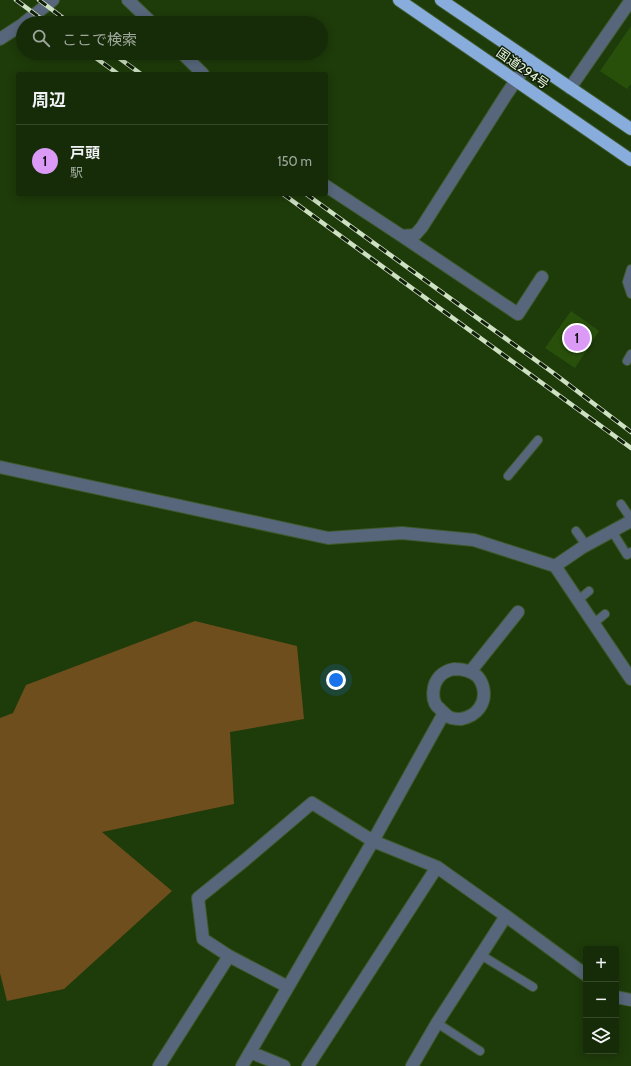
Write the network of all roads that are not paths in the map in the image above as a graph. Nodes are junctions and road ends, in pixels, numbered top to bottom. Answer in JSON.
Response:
{"nodes":[{"id":1,"x":53,"y":0,"type":"edge"},
{"id":2,"x":128,"y":0,"type":"edge"},
{"id":3,"x":399,"y":0,"type":"edge"},
{"id":4,"x":441,"y":0,"type":"edge"},
{"id":5,"x":631,"y":0,"type":"edge"},
{"id":6,"x":32,"y":16,"type":"edge"},
{"id":7,"x":145,"y":16,"type":"edge"},
{"id":8,"x":16,"y":28,"type":"edge"},
{"id":9,"x":0,"y":39,"type":"edge"},
{"id":10,"x":189,"y":60,"type":"edge"},
{"id":11,"x":530,"y":60,"type":"junction"},
{"id":12,"x":201,"y":72,"type":"edge"},
{"id":13,"x":516,"y":80,"type":"junction"},
{"id":14,"x":570,"y":88,"type":"junction"},
{"id":15,"x":631,"y":129,"type":"edge"},
{"id":16,"x":631,"y":160,"type":"edge"},
{"id":17,"x":328,"y":188,"type":"edge"},
{"id":18,"x":402,"y":236,"type":"junction"},
{"id":19,"x":631,"y":269,"type":"edge"},
{"id":20,"x":542,"y":277,"type":"dead end"},
{"id":21,"x":631,"y":294,"type":"edge"},
{"id":22,"x":538,"y":440,"type":"dead end"},
{"id":23,"x":0,"y":467,"type":"edge"},
{"id":24,"x":508,"y":476,"type":"dead end"},
{"id":25,"x":621,"y":504,"type":"dead end"},
{"id":26,"x":631,"y":520,"type":"edge"},
{"id":27,"x":576,"y":531,"type":"dead end"},
{"id":28,"x":612,"y":531,"type":"junction"},
{"id":29,"x":586,"y":545,"type":"junction"},
{"id":30,"x":631,"y":552,"type":"edge"},
{"id":31,"x":555,"y":566,"type":"junction"},
{"id":32,"x":589,"y":591,"type":"dead end"},
{"id":33,"x":577,"y":601,"type":"junction"},
{"id":34,"x":518,"y":612,"type":"dead end"},
{"id":35,"x":606,"y":614,"type":"dead end"},
{"id":36,"x":593,"y":624,"type":"junction"},
{"id":37,"x":470,"y":672,"type":"junction"},
{"id":38,"x":631,"y":679,"type":"edge"},
{"id":39,"x":444,"y":713,"type":"junction"},
{"id":40,"x":373,"y":841,"type":"junction"},
{"id":41,"x":437,"y":867,"type":"junction"},
{"id":42,"x":506,"y":916,"type":"junction"},
{"id":43,"x":481,"y":955,"type":"junction"},
{"id":44,"x":229,"y":956,"type":"junction"},
{"id":45,"x":583,"y":973,"type":"edge"},
{"id":46,"x":288,"y":987,"type":"junction"},
{"id":47,"x":533,"y":987,"type":"dead end"},
{"id":48,"x":619,"y":998,"type":"edge"},
{"id":49,"x":631,"y":1000,"type":"edge"},
{"id":50,"x":437,"y":1023,"type":"junction"},
{"id":51,"x":480,"y":1051,"type":"dead end"},
{"id":52,"x":250,"y":1052,"type":"junction"},
{"id":53,"x":158,"y":1066,"type":"edge"},
{"id":54,"x":242,"y":1066,"type":"edge"},
{"id":55,"x":284,"y":1066,"type":"edge"},
{"id":56,"x":308,"y":1066,"type":"edge"},
{"id":57,"x":412,"y":1066,"type":"edge"}],
"edges":[{"from":1,"to":6,"type":"street"},
{"from":2,"to":7,"type":"street"},
{"from":3,"to":13,"type":"highway","name":"国道294号"},
{"from":4,"to":11,"type":"highway","name":"国道294号"},
{"from":5,"to":14,"type":"street"},
{"from":8,"to":9,"type":"street"},
{"from":10,"to":12,"type":"street"},
{"from":11,"to":13,"type":"street"},
{"from":11,"to":14,"type":"highway","name":"国道294号"},
{"from":13,"to":16,"type":"highway","name":"国道294号"},
{"from":13,"to":18,"type":"street"},
{"from":14,"to":15,"type":"highway","name":"国道294号"},
{"from":17,"to":18,"type":"street"},
{"from":18,"to":20,"type":"street"},
{"from":19,"to":21,"type":"lane"},
{"from":22,"to":24,"type":"lane"},
{"from":23,"to":31,"type":"street"},
{"from":25,"to":26,"type":"lane"},
{"from":26,"to":28,"type":"street"},
{"from":27,"to":29,"type":"lane"},
{"from":28,"to":29,"type":"street"},
{"from":28,"to":30,"type":"lane"},
{"from":29,"to":31,"type":"street"},
{"from":31,"to":33,"type":"street"},
{"from":32,"to":33,"type":"lane"},
{"from":33,"to":36,"type":"street"},
{"from":34,"to":37,"type":"street"},
{"from":35,"to":36,"type":"lane"},
{"from":36,"to":38,"type":"street"},
{"from":37,"to":39,"type":"street"},
{"from":37,"to":39,"type":"street"},
{"from":39,"to":40,"type":"street"},
{"from":40,"to":41,"type":"street"},
{"from":40,"to":44,"type":"street"},
{"from":40,"to":46,"type":"street"},
{"from":41,"to":42,"type":"street"},
{"from":41,"to":56,"type":"street"},
{"from":42,"to":43,"type":"street"},
{"from":42,"to":45,"type":"street"},
{"from":43,"to":47,"type":"lane"},
{"from":43,"to":50,"type":"street"},
{"from":44,"to":46,"type":"street"},
{"from":44,"to":53,"type":"street"},
{"from":46,"to":52,"type":"street"},
{"from":48,"to":49,"type":"street"},
{"from":50,"to":51,"type":"lane"},
{"from":50,"to":57,"type":"street"},
{"from":52,"to":54,"type":"street"},
{"from":52,"to":55,"type":"street"}]}
